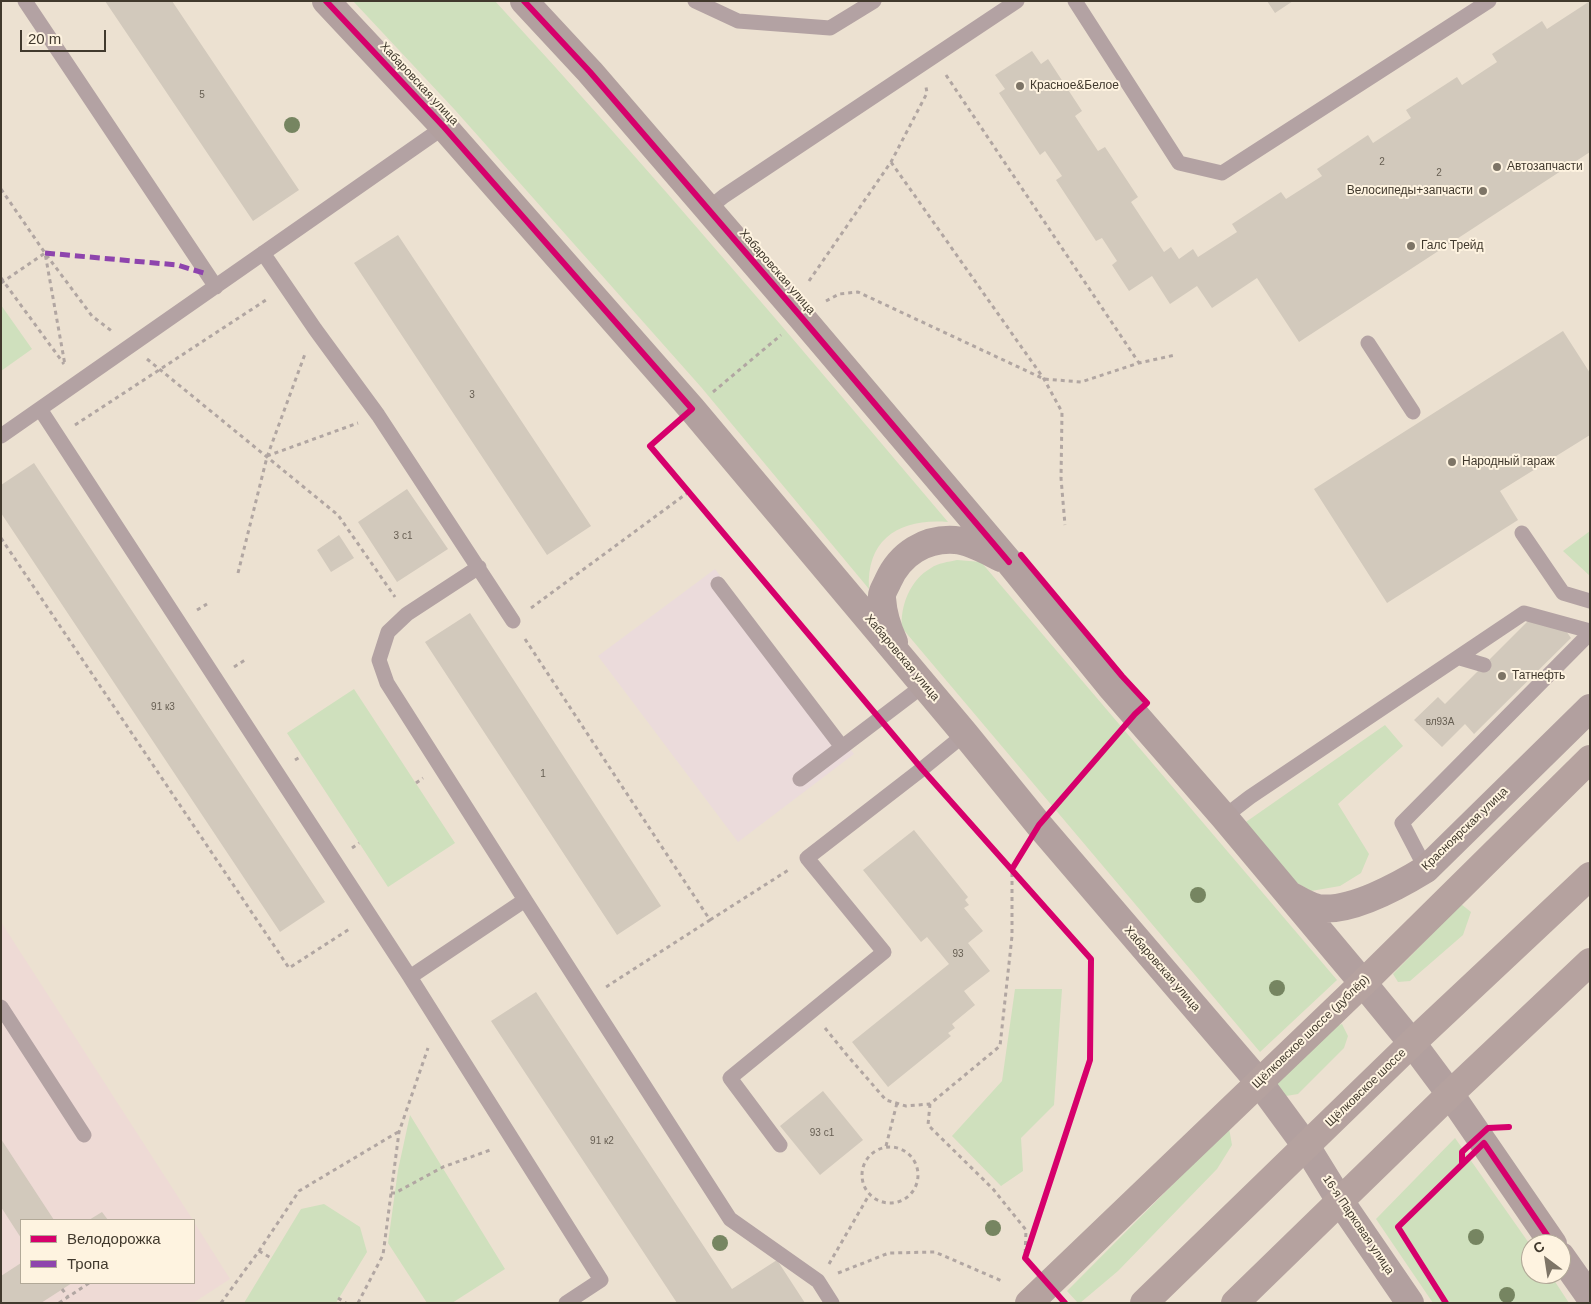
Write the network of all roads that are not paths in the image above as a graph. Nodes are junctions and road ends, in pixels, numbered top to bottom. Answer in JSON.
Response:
{"nodes":[{"id":1,"x":25,"y":1,"type":"edge"},
{"id":2,"x":326,"y":1,"type":"edge"},
{"id":3,"x":524,"y":1,"type":"edge"},
{"id":4,"x":695,"y":1,"type":"edge"},
{"id":5,"x":874,"y":1,"type":"edge"},
{"id":6,"x":1017,"y":1,"type":"edge"},
{"id":7,"x":1075,"y":1,"type":"edge"},
{"id":8,"x":1489,"y":1,"type":"edge"},
{"id":9,"x":444,"y":127,"type":"junction"},
{"id":10,"x":708,"y":209,"type":"junction"},
{"id":11,"x":263,"y":253,"type":"junction"},
{"id":12,"x":216,"y":287,"type":"junction"},
{"id":13,"x":1368,"y":343,"type":"dead end"},
{"id":14,"x":40,"y":409,"type":"junction"},
{"id":15,"x":1413,"y":412,"type":"dead end"},
{"id":16,"x":1,"y":436,"type":"edge"},
{"id":17,"x":1522,"y":533,"type":"dead end"},
{"id":18,"x":1009,"y":562,"type":"junction"},
{"id":19,"x":479,"y":567,"type":"junction"},
{"id":20,"x":718,"y":584,"type":"dead end"},
{"id":21,"x":1590,"y":602,"type":"edge"},
{"id":22,"x":513,"y":621,"type":"road end"},
{"id":23,"x":1590,"y":632,"type":"edge"},
{"id":24,"x":900,"y":657,"type":"junction"},
{"id":25,"x":1460,"y":658,"type":"junction"},
{"id":26,"x":1484,"y":665,"type":"dead end"},
{"id":27,"x":924,"y":685,"type":"junction"},
{"id":28,"x":1590,"y":708,"type":"edge"},
{"id":29,"x":965,"y":734,"type":"junction"},
{"id":30,"x":842,"y":747,"type":"junction"},
{"id":31,"x":1590,"y":759,"type":"edge"},
{"id":32,"x":800,"y":779,"type":"dead end"},
{"id":33,"x":1224,"y":817,"type":"junction"},
{"id":34,"x":1426,"y":868,"type":"junction"},
{"id":35,"x":1590,"y":876,"type":"edge"},
{"id":36,"x":1288,"y":895,"type":"junction"},
{"id":37,"x":525,"y":900,"type":"junction"},
{"id":38,"x":1590,"y":962,"type":"edge"},
{"id":39,"x":410,"y":977,"type":"junction"},
{"id":40,"x":1363,"y":982,"type":"junction"},
{"id":41,"x":1,"y":1007,"type":"edge"},
{"id":42,"x":1412,"y":1043,"type":"junction"},
{"id":43,"x":1259,"y":1082,"type":"junction"},
{"id":44,"x":1450,"y":1094,"type":"junction"},
{"id":45,"x":84,"y":1135,"type":"dead end"},
{"id":46,"x":780,"y":1145,"type":"dead end"},
{"id":47,"x":1306,"y":1146,"type":"junction"},
{"id":48,"x":1340,"y":1201,"type":"junction"},
{"id":49,"x":1546,"y":1234,"type":"edge"},
{"id":50,"x":1571,"y":1270,"type":"edge"},
{"id":51,"x":1590,"y":1297,"type":"edge"},
{"id":52,"x":566,"y":1303,"type":"edge"},
{"id":53,"x":832,"y":1303,"type":"edge"},
{"id":54,"x":1029,"y":1303,"type":"edge"},
{"id":55,"x":1144,"y":1303,"type":"edge"},
{"id":56,"x":1235,"y":1303,"type":"edge"},
{"id":57,"x":1410,"y":1303,"type":"edge"}],
"edges":[{"from":1,"to":12,"type":"lane"},
{"from":2,"to":9,"type":"main road","name":"Хабаровская улица"},
{"from":3,"to":10,"type":"main road","name":"Хабаровская улица"},
{"from":4,"to":5,"type":"lane"},
{"from":6,"to":10,"type":"lane"},
{"from":7,"to":8,"type":"lane"},
{"from":9,"to":11,"type":"lane"},
{"from":9,"to":24,"type":"main road","name":"Хабаровская улица"},
{"from":10,"to":18,"type":"main road","name":"Хабаровская улица"},
{"from":11,"to":12,"type":"lane"},
{"from":11,"to":19,"type":"lane"},
{"from":12,"to":14,"type":"lane"},
{"from":13,"to":15,"type":"lane"},
{"from":14,"to":16,"type":"lane"},
{"from":14,"to":39,"type":"lane"},
{"from":17,"to":21,"type":"lane"},
{"from":18,"to":24,"type":"main road"},
{"from":18,"to":33,"type":"main road","name":"Хабаровская улица"},
{"from":19,"to":22,"type":"lane"},
{"from":19,"to":37,"type":"lane"},
{"from":20,"to":30,"type":"lane"},
{"from":23,"to":25,"type":"lane"},
{"from":23,"to":34,"type":"lane"},
{"from":24,"to":27,"type":"main road","name":"Хабаровская улица"},
{"from":25,"to":26,"type":"lane"},
{"from":25,"to":33,"type":"lane"},
{"from":27,"to":29,"type":"main road","name":"Хабаровская улица"},
{"from":27,"to":30,"type":"lane"},
{"from":28,"to":34,"type":"main road","name":"Красноярская улица"},
{"from":29,"to":43,"type":"main road","name":"Хабаровская улица"},
{"from":29,"to":46,"type":"lane"},
{"from":30,"to":32,"type":"lane"},
{"from":31,"to":40,"type":"main road","name":"Щёлковское шоссе (дублёр)"},
{"from":33,"to":36,"type":"main road","name":"Хабаровская улица"},
{"from":34,"to":36,"type":"main road","name":"Красноярская улица"},
{"from":35,"to":42,"type":"main road","name":"Щёлковское шоссе"},
{"from":36,"to":40,"type":"main road","name":"Хабаровская улица"},
{"from":37,"to":39,"type":"lane"},
{"from":37,"to":53,"type":"lane"},
{"from":38,"to":44,"type":"main road"},
{"from":39,"to":52,"type":"lane"},
{"from":40,"to":42,"type":"main road","name":"Хабаровская улица"},
{"from":40,"to":43,"type":"main road","name":"Щёлковское шоссе (дублёр)"},
{"from":41,"to":45,"type":"lane"},
{"from":42,"to":44,"type":"main road"},
{"from":42,"to":47,"type":"main road","name":"Щёлковское шоссе"},
{"from":43,"to":47,"type":"main road","name":"Хабаровская улица"},
{"from":43,"to":54,"type":"main road","name":"Щёлковское шоссе (дублёр)"},
{"from":44,"to":48,"type":"main road"},
{"from":44,"to":49,"type":"main road"},
{"from":47,"to":48,"type":"main road","name":"16-я Парковая улица"},
{"from":47,"to":55,"type":"main road","name":"Щёлковское шоссе"},
{"from":48,"to":56,"type":"main road"},
{"from":48,"to":57,"type":"main road","name":"16-я Парковая улица"},
{"from":50,"to":51,"type":"main road"}]}
